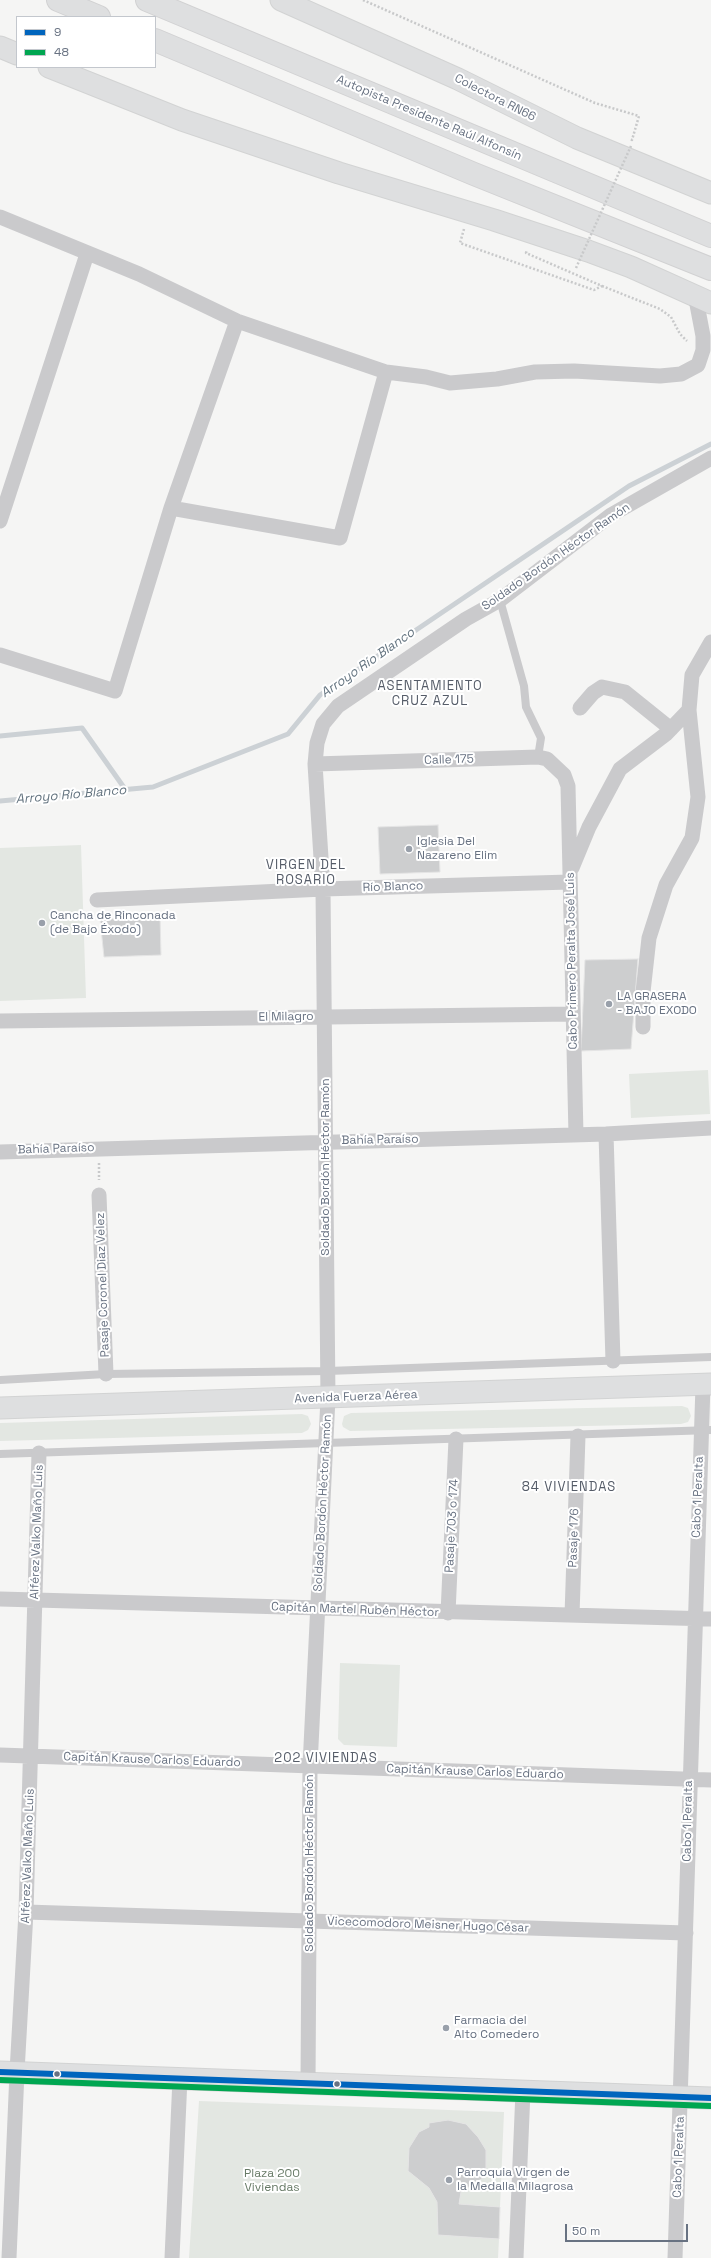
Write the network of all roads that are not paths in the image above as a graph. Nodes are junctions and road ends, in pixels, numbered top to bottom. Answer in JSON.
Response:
{"nodes":[{"id":1,"x":58,"y":0,"type":"edge"},
{"id":2,"x":146,"y":0,"type":"edge"},
{"id":3,"x":281,"y":0,"type":"edge"},
{"id":4,"x":97,"y":16,"type":"edge"},
{"id":5,"x":156,"y":40,"type":"edge"},
{"id":6,"x":0,"y":47,"type":"edge"},
{"id":7,"x":16,"y":54,"type":"edge"},
{"id":8,"x":52,"y":68,"type":"edge"},
{"id":9,"x":711,"y":193,"type":"edge"},
{"id":10,"x":0,"y":218,"type":"edge"},
{"id":11,"x":711,"y":236,"type":"edge"},
{"id":12,"x":88,"y":254,"type":"junction"},
{"id":13,"x":711,"y":269,"type":"edge"},
{"id":14,"x":702,"y":309,"type":"edge"},
{"id":15,"x":237,"y":321,"type":"junction"},
{"id":16,"x":704,"y":358,"type":"edge"},
{"id":17,"x":386,"y":372,"type":"junction"},
{"id":18,"x":711,"y":458,"type":"edge"},
{"id":19,"x":171,"y":508,"type":"junction"},
{"id":20,"x":0,"y":521,"type":"edge"},
{"id":21,"x":500,"y":600,"type":"junction"},
{"id":22,"x":711,"y":642,"type":"edge"},
{"id":23,"x":0,"y":655,"type":"edge"},
{"id":24,"x":580,"y":708,"type":"dead end"},
{"id":25,"x":689,"y":710,"type":"junction"},
{"id":26,"x":671,"y":729,"type":"junction"},
{"id":27,"x":538,"y":757,"type":"junction"},
{"id":28,"x":315,"y":764,"type":"junction"},
{"id":29,"x":568,"y":786,"type":"joint"},
{"id":30,"x":570,"y":878,"type":"junction"},
{"id":31,"x":323,"y":889,"type":"junction"},
{"id":32,"x":97,"y":900,"type":"dead end"},
{"id":33,"x":573,"y":1014,"type":"junction"},
{"id":34,"x":325,"y":1016,"type":"junction"},
{"id":35,"x":0,"y":1021,"type":"edge"},
{"id":36,"x":643,"y":1027,"type":"dead end"},
{"id":37,"x":711,"y":1128,"type":"edge"},
{"id":38,"x":606,"y":1134,"type":"junction"},
{"id":39,"x":576,"y":1135,"type":"junction"},
{"id":40,"x":326,"y":1142,"type":"junction"},
{"id":41,"x":0,"y":1152,"type":"edge"},
{"id":42,"x":99,"y":1195,"type":"road end"},
{"id":43,"x":711,"y":1357,"type":"edge"},
{"id":44,"x":613,"y":1361,"type":"junction"},
{"id":45,"x":328,"y":1371,"type":"junction"},
{"id":46,"x":106,"y":1374,"type":"junction"},
{"id":47,"x":0,"y":1380,"type":"edge"},
{"id":48,"x":707,"y":1385,"type":"edge"},
{"id":49,"x":328,"y":1398,"type":"junction"},
{"id":50,"x":0,"y":1408,"type":"edge"},
{"id":51,"x":706,"y":1431,"type":"edge"},
{"id":52,"x":578,"y":1436,"type":"junction"},
{"id":53,"x":456,"y":1439,"type":"junction"},
{"id":54,"x":327,"y":1443,"type":"junction"},
{"id":55,"x":39,"y":1453,"type":"junction"},
{"id":56,"x":0,"y":1454,"type":"edge"},
{"id":57,"x":0,"y":1599,"type":"edge"},
{"id":58,"x":35,"y":1600,"type":"junction"},
{"id":59,"x":318,"y":1609,"type":"junction"},
{"id":60,"x":448,"y":1613,"type":"junction"},
{"id":61,"x":572,"y":1616,"type":"junction"},
{"id":62,"x":694,"y":1619,"type":"junction"},
{"id":63,"x":711,"y":1619,"type":"edge"},
{"id":64,"x":0,"y":1755,"type":"edge"},
{"id":65,"x":32,"y":1756,"type":"junction"},
{"id":66,"x":310,"y":1766,"type":"junction"},
{"id":67,"x":689,"y":1779,"type":"junction"},
{"id":68,"x":711,"y":1780,"type":"edge"},
{"id":69,"x":26,"y":1912,"type":"junction"},
{"id":70,"x":310,"y":1921,"type":"junction"},
{"id":71,"x":686,"y":1933,"type":"junction"},
{"id":72,"x":8,"y":2072,"type":"edge"},
{"id":73,"x":180,"y":2078,"type":"junction"},
{"id":74,"x":308,"y":2083,"type":"junction"},
{"id":75,"x":523,"y":2091,"type":"junction"},
{"id":76,"x":681,"y":2096,"type":"junction"},
{"id":77,"x":711,"y":2098,"type":"edge"},
{"id":78,"x":9,"y":2258,"type":"edge"},
{"id":79,"x":172,"y":2258,"type":"edge"},
{"id":80,"x":516,"y":2258,"type":"edge"},
{"id":81,"x":675,"y":2258,"type":"edge"}],
"edges":[{"from":1,"to":4,"type":"highway"},
{"from":2,"to":11,"type":"highway","name":"Autopista Presidente Raúl Alfonsín"},
{"from":3,"to":9,"type":"street","name":"Colectora RN66"},
{"from":5,"to":13,"type":"highway"},
{"from":6,"to":7,"type":"street"},
{"from":8,"to":14,"type":"street"},
{"from":10,"to":12,"type":"street"},
{"from":12,"to":15,"type":"street"},
{"from":12,"to":20,"type":"street"},
{"from":14,"to":16,"type":"street"},
{"from":15,"to":17,"type":"street"},
{"from":15,"to":19,"type":"street"},
{"from":16,"to":17,"type":"street"},
{"from":17,"to":19,"type":"street"},
{"from":18,"to":21,"type":"street","name":"Soldado Bordón Héctor Ramón"},
{"from":19,"to":23,"type":"street"},
{"from":21,"to":27,"type":"lane"},
{"from":21,"to":28,"type":"street","name":"Soldado Bordón Héctor Ramón"},
{"from":22,"to":25,"type":"street"},
{"from":24,"to":26,"type":"street"},
{"from":25,"to":26,"type":"street"},
{"from":25,"to":36,"type":"street"},
{"from":26,"to":30,"type":"street"},
{"from":27,"to":28,"type":"street","name":"Calle 175"},
{"from":27,"to":29,"type":"street","name":"Calle 175"},
{"from":28,"to":31,"type":"street","name":"Soldado Bordón Héctor Ramón"},
{"from":29,"to":30,"type":"street","name":"Cabo Primero Peralta José Luis"},
{"from":30,"to":31,"type":"street","name":"Río Blanco"},
{"from":30,"to":33,"type":"street","name":"Cabo Primero Peralta José Luis"},
{"from":31,"to":32,"type":"street","name":"Río Blanco"},
{"from":31,"to":34,"type":"street","name":"Soldado Bordón Héctor Ramón"},
{"from":33,"to":34,"type":"street","name":"El Milagro"},
{"from":33,"to":39,"type":"street","name":"Cabo Primero Peralta José Luis"},
{"from":34,"to":35,"type":"street","name":"El Milagro"},
{"from":34,"to":40,"type":"street","name":"Soldado Bordón Héctor Ramón"},
{"from":37,"to":38,"type":"street","name":"Bahía Paraíso"},
{"from":38,"to":39,"type":"street","name":"Bahía Paraíso"},
{"from":38,"to":44,"type":"street"},
{"from":39,"to":40,"type":"street","name":"Bahía Paraíso"},
{"from":40,"to":41,"type":"street","name":"Bahía Paraíso"},
{"from":40,"to":45,"type":"street","name":"Soldado Bordón Héctor Ramón"},
{"from":42,"to":46,"type":"street","name":"Pasaje Coronel Diaz Velez"},
{"from":43,"to":44,"type":"lane"},
{"from":44,"to":45,"type":"lane"},
{"from":45,"to":46,"type":"lane"},
{"from":45,"to":49,"type":"street","name":"Soldado Bordón Héctor Ramón"},
{"from":46,"to":47,"type":"lane"},
{"from":48,"to":49,"type":"street","name":"Avenida Fuerza Aérea"},
{"from":48,"to":51,"type":"street","name":"Cabo 1 Peralta"},
{"from":49,"to":50,"type":"street","name":"Avenida Fuerza Aérea"},
{"from":49,"to":54,"type":"street","name":"Soldado Bordón Héctor Ramón"},
{"from":51,"to":52,"type":"lane"},
{"from":51,"to":62,"type":"street","name":"Cabo 1 Peralta"},
{"from":52,"to":53,"type":"lane"},
{"from":52,"to":61,"type":"street","name":"Pasaje 176"},
{"from":53,"to":54,"type":"lane"},
{"from":53,"to":60,"type":"street","name":"Pasaje 703 o 174"},
{"from":54,"to":55,"type":"lane"},
{"from":54,"to":59,"type":"street","name":"Soldado Bordón Héctor Ramón"},
{"from":55,"to":56,"type":"lane"},
{"from":55,"to":58,"type":"street","name":"Alférez Valko Maño Luis"},
{"from":57,"to":58,"type":"street","name":"Capitán Martel Rubén Héctor"},
{"from":58,"to":59,"type":"street","name":"Capitán Martel Rubén Héctor"},
{"from":58,"to":65,"type":"street","name":"Alférez Valko Maño Luis"},
{"from":59,"to":60,"type":"street","name":"Capitán Martel Rubén Héctor"},
{"from":59,"to":66,"type":"street","name":"Soldado Bordón Héctor Ramón"},
{"from":60,"to":61,"type":"street","name":"Capitán Martel Rubén Héctor"},
{"from":61,"to":62,"type":"street","name":"Capitán Martel Rubén Héctor"},
{"from":62,"to":63,"type":"street","name":"Capitán Martel Rubén Héctor"},
{"from":62,"to":67,"type":"street","name":"Cabo 1 Peralta"},
{"from":64,"to":65,"type":"street","name":"Capitán Krause Carlos Eduardo"},
{"from":65,"to":66,"type":"street","name":"Capitán Krause Carlos Eduardo"},
{"from":65,"to":69,"type":"street","name":"Alférez Valko Maño Luis"},
{"from":66,"to":67,"type":"street","name":"Capitán Krause Carlos Eduardo"},
{"from":66,"to":70,"type":"street","name":"Soldado Bordón Héctor Ramón"},
{"from":67,"to":68,"type":"street","name":"Capitán Krause Carlos Eduardo"},
{"from":67,"to":71,"type":"street","name":"Cabo 1 Peralta"},
{"from":69,"to":70,"type":"street","name":"Vicecomodoro Meisner Hugo César"},
{"from":69,"to":72,"type":"street","name":"Alférez Valko Maño Luis"},
{"from":70,"to":71,"type":"street","name":"Vicecomodoro Meisner Hugo César"},
{"from":70,"to":74,"type":"street","name":"Soldado Bordón Héctor Ramón"},
{"from":71,"to":76,"type":"street","name":"Cabo 1 Peralta"},
{"from":72,"to":73,"type":"street"},
{"from":72,"to":78,"type":"street","name":"Alférez Valko Maño Luis"},
{"from":73,"to":74,"type":"street"},
{"from":73,"to":79,"type":"street"},
{"from":74,"to":75,"type":"street"},
{"from":75,"to":76,"type":"street"},
{"from":75,"to":80,"type":"street"},
{"from":76,"to":77,"type":"street"},
{"from":76,"to":81,"type":"street","name":"Cabo 1 Peralta"}]}
